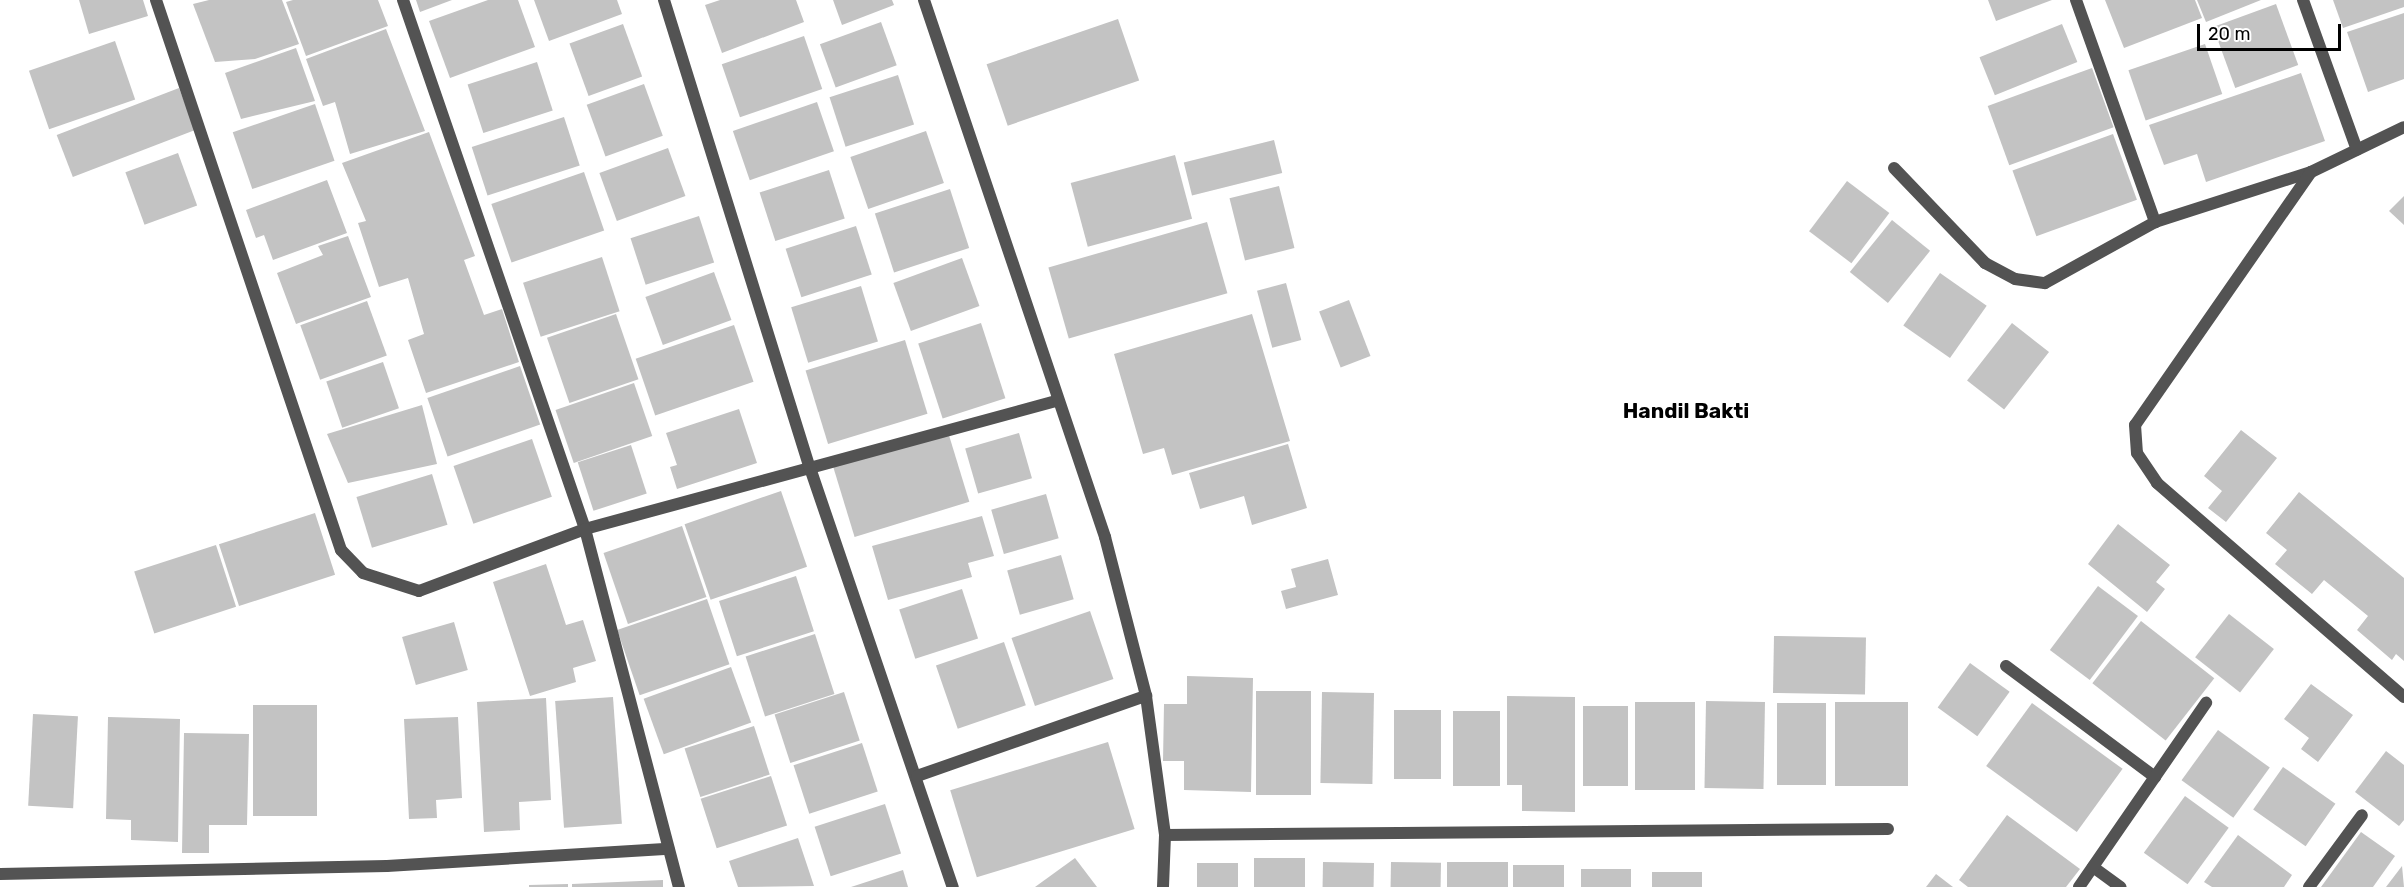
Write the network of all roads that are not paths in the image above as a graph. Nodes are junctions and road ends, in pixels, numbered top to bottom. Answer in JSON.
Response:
{"nodes":[{"id":1,"x":156,"y":0,"type":"edge"},
{"id":2,"x":403,"y":0,"type":"edge"},
{"id":3,"x":664,"y":0,"type":"edge"},
{"id":4,"x":924,"y":0,"type":"edge"},
{"id":5,"x":2076,"y":0,"type":"edge"},
{"id":6,"x":2303,"y":0,"type":"edge"},
{"id":7,"x":2404,"y":127,"type":"edge"},
{"id":8,"x":2357,"y":150,"type":"junction"},
{"id":9,"x":1894,"y":168,"type":"dead end"},
{"id":10,"x":2311,"y":172,"type":"junction"},
{"id":11,"x":2155,"y":222,"type":"junction"},
{"id":12,"x":1056,"y":401,"type":"junction"},
{"id":13,"x":809,"y":465,"type":"junction"},
{"id":14,"x":585,"y":529,"type":"junction"},
{"id":15,"x":2006,"y":666,"type":"dead end"},
{"id":16,"x":1146,"y":696,"type":"junction"},
{"id":17,"x":2404,"y":697,"type":"edge"},
{"id":18,"x":2206,"y":703,"type":"dead end"},
{"id":19,"x":917,"y":776,"type":"junction"},
{"id":20,"x":2155,"y":777,"type":"junction"},
{"id":21,"x":2362,"y":816,"type":"dead end"},
{"id":22,"x":1888,"y":829,"type":"dead end"},
{"id":23,"x":1165,"y":835,"type":"junction"},
{"id":24,"x":668,"y":849,"type":"junction"},
{"id":25,"x":2093,"y":867,"type":"junction"},
{"id":26,"x":0,"y":874,"type":"edge"},
{"id":27,"x":679,"y":887,"type":"edge"},
{"id":28,"x":952,"y":887,"type":"edge"},
{"id":29,"x":1163,"y":887,"type":"edge"},
{"id":30,"x":2079,"y":887,"type":"edge"},
{"id":31,"x":2121,"y":887,"type":"edge"},
{"id":32,"x":2309,"y":887,"type":"edge"}],
"edges":[{"from":1,"to":14,"type":"street"},
{"from":2,"to":14,"type":"street"},
{"from":3,"to":13,"type":"street"},
{"from":4,"to":12,"type":"street"},
{"from":5,"to":11,"type":"street"},
{"from":6,"to":8,"type":"street"},
{"from":7,"to":8,"type":"street"},
{"from":8,"to":10,"type":"street"},
{"from":9,"to":11,"type":"street"},
{"from":10,"to":11,"type":"street"},
{"from":10,"to":17,"type":"street"},
{"from":12,"to":13,"type":"street"},
{"from":12,"to":16,"type":"street"},
{"from":13,"to":14,"type":"street"},
{"from":13,"to":19,"type":"street"},
{"from":14,"to":24,"type":"street"},
{"from":15,"to":20,"type":"street"},
{"from":16,"to":19,"type":"street"},
{"from":16,"to":23,"type":"street"},
{"from":18,"to":20,"type":"street"},
{"from":19,"to":28,"type":"street"},
{"from":20,"to":25,"type":"street"},
{"from":21,"to":32,"type":"street"},
{"from":22,"to":23,"type":"street"},
{"from":23,"to":29,"type":"street"},
{"from":24,"to":26,"type":"street"},
{"from":24,"to":27,"type":"street"},
{"from":25,"to":30,"type":"street"},
{"from":25,"to":31,"type":"street"}]}
